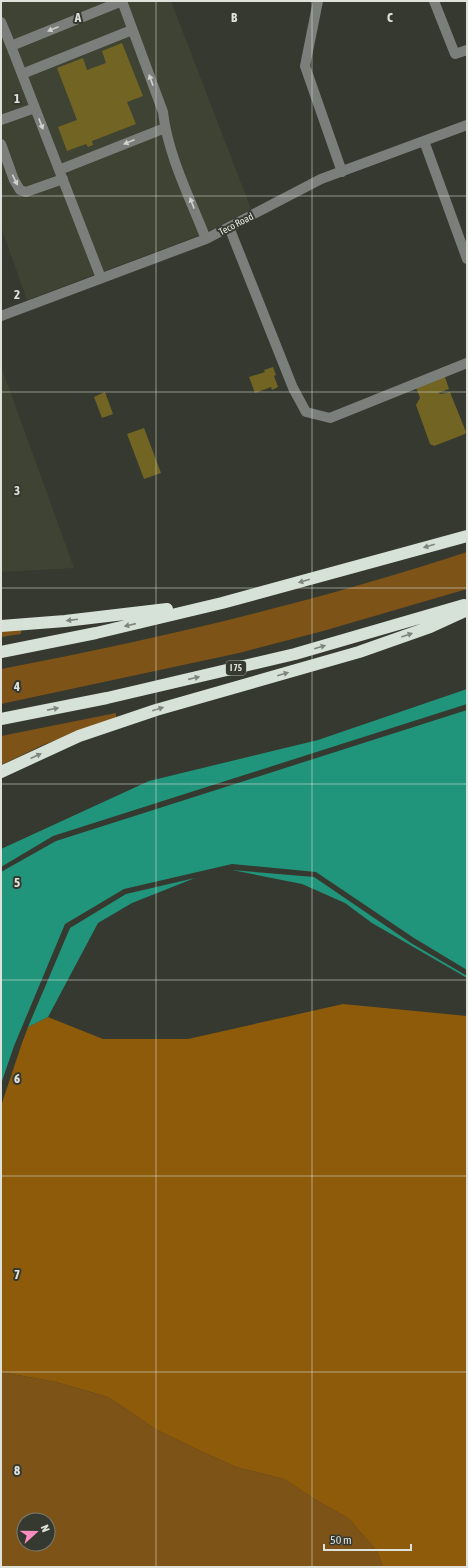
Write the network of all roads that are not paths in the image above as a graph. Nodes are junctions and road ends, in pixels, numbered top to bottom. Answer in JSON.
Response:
{"nodes":[{"id":1,"x":122,"y":1,"type":"edge"},
{"id":2,"x":318,"y":1,"type":"edge"},
{"id":3,"x":434,"y":1,"type":"edge"},
{"id":4,"x":1,"y":22,"type":"edge"},
{"id":5,"x":132,"y":30,"type":"junction"},
{"id":6,"x":11,"y":46,"type":"junction"},
{"id":7,"x":467,"y":50,"type":"edge"},
{"id":8,"x":22,"y":74,"type":"junction"},
{"id":9,"x":35,"y":108,"type":"junction"},
{"id":10,"x":1,"y":120,"type":"edge"},
{"id":11,"x":467,"y":125,"type":"edge"},
{"id":12,"x":165,"y":128,"type":"junction"},
{"id":13,"x":424,"y":141,"type":"junction"},
{"id":14,"x":1,"y":144,"type":"edge"},
{"id":15,"x":342,"y":172,"type":"junction"},
{"id":16,"x":61,"y":174,"type":"junction"},
{"id":17,"x":229,"y":227,"type":"junction"},
{"id":18,"x":206,"y":239,"type":"junction"},
{"id":19,"x":467,"y":259,"type":"edge"},
{"id":20,"x":101,"y":278,"type":"junction"},
{"id":21,"x":1,"y":316,"type":"edge"},
{"id":22,"x":467,"y":363,"type":"edge"},
{"id":23,"x":467,"y":536,"type":"edge"},
{"id":24,"x":222,"y":603,"type":"junction"},
{"id":25,"x":467,"y":604,"type":"edge"},
{"id":26,"x":467,"y":610,"type":"edge"},
{"id":27,"x":1,"y":626,"type":"edge"},
{"id":28,"x":1,"y":652,"type":"edge"},
{"id":29,"x":1,"y":719,"type":"edge"},
{"id":30,"x":1,"y":772,"type":"edge"}],
"edges":[{"from":1,"to":5,"type":"street"},
{"from":1,"to":6,"type":"street","one_way":true},
{"from":2,"to":15,"type":"street"},
{"from":3,"to":7,"type":"street"},
{"from":4,"to":6,"type":"street"},
{"from":5,"to":8,"type":"street"},
{"from":12,"to":5,"type":"street","one_way":true},
{"from":6,"to":8,"type":"street"},
{"from":8,"to":9,"type":"street"},
{"from":9,"to":10,"type":"street"},
{"from":9,"to":16,"type":"street","one_way":true},
{"from":11,"to":13,"type":"street","name":"Teco Road"},
{"from":12,"to":16,"type":"street","one_way":true},
{"from":18,"to":12,"type":"street","one_way":true},
{"from":13,"to":15,"type":"street","name":"Teco Road"},
{"from":13,"to":19,"type":"street"},
{"from":14,"to":16,"type":"street","one_way":true},
{"from":15,"to":17,"type":"street","name":"Teco Road"},
{"from":16,"to":20,"type":"street"},
{"from":17,"to":18,"type":"street","name":"Teco Road"},
{"from":17,"to":22,"type":"street"},
{"from":18,"to":20,"type":"street","name":"Teco Road"},
{"from":20,"to":21,"type":"street","name":"Teco Road"},
{"from":23,"to":24,"type":"highway","one_way":true},
{"from":24,"to":27,"type":"highway","one_way":true},
{"from":24,"to":28,"type":"highway","one_way":true},
{"from":29,"to":25,"type":"highway","number":"I 75","one_way":true},
{"from":30,"to":26,"type":"highway","one_way":true}]}
